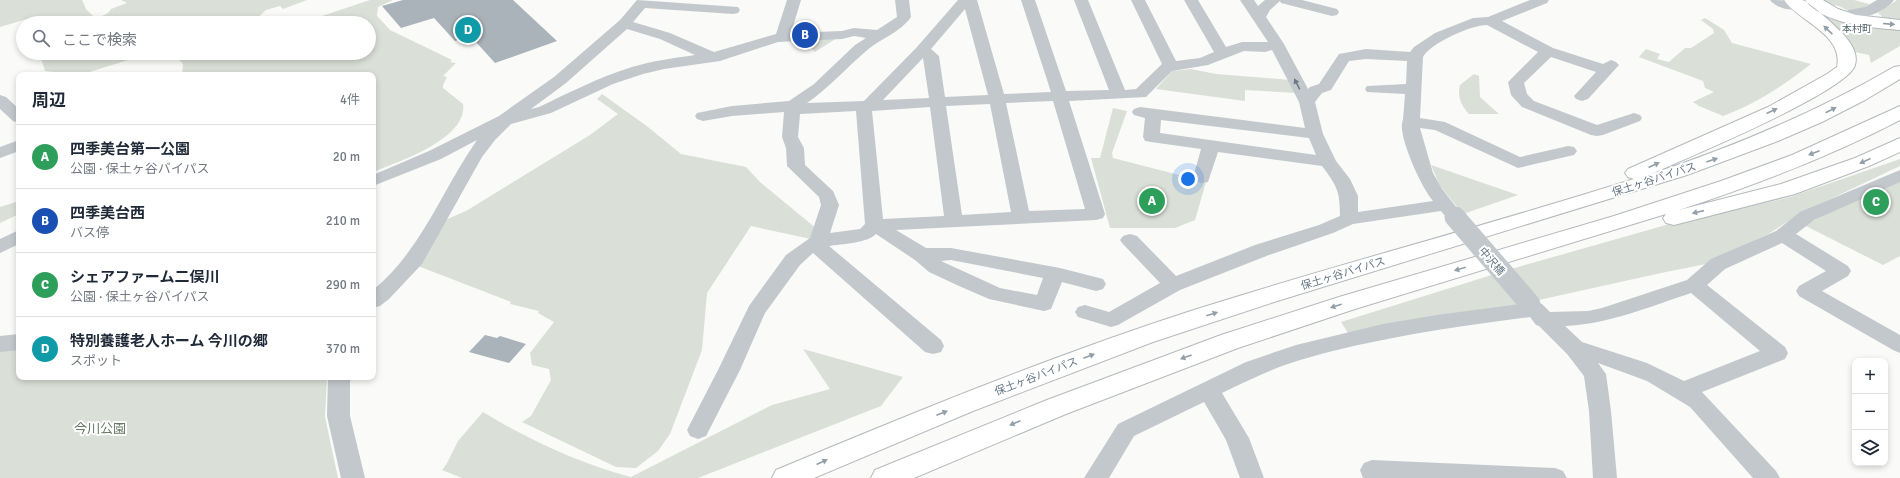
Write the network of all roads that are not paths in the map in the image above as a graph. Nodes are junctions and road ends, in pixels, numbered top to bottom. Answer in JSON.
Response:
{"nodes":[{"id":1,"x":794,"y":0,"type":"edge"},
{"id":2,"x":902,"y":0,"type":"edge"},
{"id":3,"x":966,"y":0,"type":"edge"},
{"id":4,"x":970,"y":0,"type":"edge"},
{"id":5,"x":1028,"y":0,"type":"edge"},
{"id":6,"x":1081,"y":0,"type":"edge"},
{"id":7,"x":1138,"y":0,"type":"edge"},
{"id":8,"x":1191,"y":0,"type":"edge"},
{"id":9,"x":1247,"y":0,"type":"edge"},
{"id":10,"x":1273,"y":0,"type":"edge"},
{"id":11,"x":1286,"y":0,"type":"edge"},
{"id":12,"x":1506,"y":0,"type":"edge"},
{"id":13,"x":1542,"y":0,"type":"edge"},
{"id":14,"x":1777,"y":0,"type":"edge"},
{"id":15,"x":1813,"y":0,"type":"edge"},
{"id":16,"x":1887,"y":0,"type":"edge"},
{"id":17,"x":643,"y":2,"type":"edge"},
{"id":18,"x":1791,"y":3,"type":"edge"},
{"id":19,"x":733,"y":10,"type":"edge"},
{"id":20,"x":1332,"y":12,"type":"dead end"},
{"id":21,"x":1853,"y":13,"type":"dead end"},
{"id":22,"x":1259,"y":17,"type":"junction"},
{"id":23,"x":1484,"y":21,"type":"junction"},
{"id":24,"x":624,"y":24,"type":"junction"},
{"id":25,"x":1900,"y":26,"type":"edge"},
{"id":26,"x":880,"y":35,"type":"junction"},
{"id":27,"x":782,"y":37,"type":"junction"},
{"id":28,"x":1277,"y":44,"type":"junction"},
{"id":29,"x":922,"y":50,"type":"junction"},
{"id":30,"x":1548,"y":50,"type":"junction"},
{"id":31,"x":1223,"y":54,"type":"junction"},
{"id":32,"x":712,"y":57,"type":"junction"},
{"id":33,"x":1415,"y":57,"type":"junction"},
{"id":34,"x":1171,"y":67,"type":"junction"},
{"id":35,"x":1900,"y":71,"type":"edge"},
{"id":36,"x":1373,"y":89,"type":"dead end"},
{"id":37,"x":1412,"y":89,"type":"junction"},
{"id":38,"x":1060,"y":96,"type":"junction"},
{"id":39,"x":1582,"y":96,"type":"dead end"},
{"id":40,"x":997,"y":99,"type":"junction"},
{"id":41,"x":0,"y":100,"type":"edge"},
{"id":42,"x":938,"y":102,"type":"junction"},
{"id":43,"x":1136,"y":102,"type":"junction"},
{"id":44,"x":1306,"y":102,"type":"junction"},
{"id":45,"x":868,"y":105,"type":"junction"},
{"id":46,"x":793,"y":107,"type":"junction"},
{"id":47,"x":1900,"y":112,"type":"edge"},
{"id":48,"x":16,"y":115,"type":"edge"},
{"id":49,"x":703,"y":116,"type":"dead end"},
{"id":50,"x":1634,"y":118,"type":"dead end"},
{"id":51,"x":505,"y":120,"type":"junction"},
{"id":52,"x":1410,"y":122,"type":"junction"},
{"id":53,"x":1315,"y":134,"type":"junction"},
{"id":54,"x":1900,"y":144,"type":"edge"},
{"id":55,"x":1211,"y":145,"type":"junction"},
{"id":56,"x":16,"y":146,"type":"edge"},
{"id":57,"x":1568,"y":151,"type":"dead end"},
{"id":58,"x":0,"y":153,"type":"edge"},
{"id":59,"x":1328,"y":162,"type":"junction"},
{"id":60,"x":1900,"y":175,"type":"edge"},
{"id":61,"x":1202,"y":178,"type":"dead end"},
{"id":62,"x":376,"y":180,"type":"edge"},
{"id":63,"x":1450,"y":211,"type":"junction"},
{"id":64,"x":1541,"y":214,"type":"junction"},
{"id":65,"x":1021,"y":218,"type":"junction"},
{"id":66,"x":1349,"y":219,"type":"junction"},
{"id":67,"x":954,"y":221,"type":"junction"},
{"id":68,"x":875,"y":225,"type":"junction"},
{"id":69,"x":1783,"y":235,"type":"junction"},
{"id":70,"x":16,"y":238,"type":"edge"},
{"id":71,"x":1130,"y":240,"type":"dead end"},
{"id":72,"x":816,"y":242,"type":"junction"},
{"id":73,"x":1551,"y":242,"type":"junction"},
{"id":74,"x":0,"y":247,"type":"edge"},
{"id":75,"x":922,"y":255,"type":"junction"},
{"id":76,"x":1055,"y":274,"type":"junction"},
{"id":77,"x":1096,"y":284,"type":"dead end"},
{"id":78,"x":1694,"y":284,"type":"junction"},
{"id":79,"x":1173,"y":285,"type":"junction"},
{"id":80,"x":376,"y":298,"type":"edge"},
{"id":81,"x":1536,"y":311,"type":"junction"},
{"id":82,"x":1085,"y":312,"type":"dead end"},
{"id":83,"x":16,"y":342,"type":"edge"},
{"id":84,"x":0,"y":344,"type":"edge"},
{"id":85,"x":1900,"y":345,"type":"edge"},
{"id":86,"x":933,"y":346,"type":"dead end"},
{"id":87,"x":1575,"y":348,"type":"junction"},
{"id":88,"x":339,"y":380,"type":"edge"},
{"id":89,"x":1208,"y":390,"type":"junction"},
{"id":90,"x":1684,"y":390,"type":"junction"},
{"id":91,"x":698,"y":430,"type":"dead end"},
{"id":92,"x":352,"y":478,"type":"edge"},
{"id":93,"x":786,"y":478,"type":"edge"},
{"id":94,"x":885,"y":478,"type":"edge"},
{"id":95,"x":1096,"y":478,"type":"edge"},
{"id":96,"x":1252,"y":478,"type":"edge"},
{"id":97,"x":1375,"y":478,"type":"edge"},
{"id":98,"x":1554,"y":478,"type":"edge"},
{"id":99,"x":1605,"y":478,"type":"edge"},
{"id":100,"x":1768,"y":478,"type":"edge"}],
"edges":[{"from":1,"to":27,"type":"street"},
{"from":2,"to":26,"type":"street"},
{"from":3,"to":29,"type":"street"},
{"from":4,"to":40,"type":"street"},
{"from":5,"to":38,"type":"street"},
{"from":6,"to":43,"type":"street"},
{"from":7,"to":34,"type":"street"},
{"from":8,"to":31,"type":"street"},
{"from":9,"to":22,"type":"street"},
{"from":10,"to":22,"type":"street"},
{"from":11,"to":20,"type":"street"},
{"from":12,"to":23,"type":"street"},
{"from":13,"to":23,"type":"street"},
{"from":14,"to":18,"type":"street"},
{"from":15,"to":25,"type":"highway","one_way":true},
{"from":16,"to":21,"type":"street"},
{"from":17,"to":19,"type":"street"},
{"from":17,"to":24,"type":"street"},
{"from":64,"to":18,"type":"highway","one_way":true},
{"from":22,"to":28,"type":"street"},
{"from":23,"to":30,"type":"street"},
{"from":23,"to":33,"type":"street"},
{"from":24,"to":32,"type":"street"},
{"from":24,"to":51,"type":"street"},
{"from":26,"to":27,"type":"street"},
{"from":26,"to":46,"type":"street"},
{"from":27,"to":32,"type":"street"},
{"from":28,"to":31,"type":"street"},
{"from":44,"to":28,"type":"street","one_way":true},
{"from":29,"to":42,"type":"street"},
{"from":29,"to":45,"type":"street"},
{"from":30,"to":39,"type":"street"},
{"from":30,"to":50,"type":"street"},
{"from":31,"to":34,"type":"street"},
{"from":32,"to":51,"type":"street"},
{"from":33,"to":37,"type":"street","name":"中沢橋"},
{"from":33,"to":44,"type":"street"},
{"from":34,"to":43,"type":"street"},
{"from":64,"to":35,"type":"highway","name":"保土ヶ谷バイパス","one_way":true},
{"from":36,"to":37,"type":"street"},
{"from":37,"to":52,"type":"street","name":"中沢橋"},
{"from":38,"to":40,"type":"street"},
{"from":38,"to":43,"type":"street"},
{"from":38,"to":65,"type":"street"},
{"from":40,"to":42,"type":"street"},
{"from":40,"to":65,"type":"street"},
{"from":41,"to":48,"type":"street"},
{"from":42,"to":45,"type":"street"},
{"from":42,"to":67,"type":"street"},
{"from":43,"to":53,"type":"street"},
{"from":43,"to":55,"type":"street"},
{"from":44,"to":53,"type":"street"},
{"from":45,"to":46,"type":"street"},
{"from":45,"to":68,"type":"street"},
{"from":46,"to":49,"type":"street"},
{"from":46,"to":72,"type":"street"},
{"from":47,"to":73,"type":"highway","one_way":true},
{"from":51,"to":62,"type":"street"},
{"from":51,"to":80,"type":"street"},
{"from":52,"to":57,"type":"street"},
{"from":52,"to":63,"type":"street","name":"中沢橋"},
{"from":53,"to":59,"type":"street"},
{"from":54,"to":73,"type":"highway","one_way":true},
{"from":55,"to":59,"type":"street"},
{"from":55,"to":61,"type":"street"},
{"from":56,"to":58,"type":"street"},
{"from":59,"to":66,"type":"street"},
{"from":60,"to":69,"type":"street"},
{"from":63,"to":66,"type":"street"},
{"from":63,"to":81,"type":"street","name":"中沢橋","bridge":true},
{"from":93,"to":64,"type":"highway","name":"保土ヶ谷バイパス","one_way":true},
{"from":65,"to":67,"type":"street"},
{"from":66,"to":79,"type":"street"},
{"from":67,"to":68,"type":"street"},
{"from":68,"to":72,"type":"street"},
{"from":68,"to":75,"type":"street"},
{"from":69,"to":78,"type":"street"},
{"from":69,"to":85,"type":"street"},
{"from":70,"to":74,"type":"street"},
{"from":71,"to":79,"type":"street"},
{"from":72,"to":86,"type":"street"},
{"from":72,"to":91,"type":"street"},
{"from":73,"to":94,"type":"highway","one_way":true},
{"from":75,"to":76,"type":"street"},
{"from":75,"to":76,"type":"street"},
{"from":76,"to":77,"type":"street"},
{"from":78,"to":81,"type":"street"},
{"from":78,"to":90,"type":"street"},
{"from":79,"to":82,"type":"street"},
{"from":81,"to":87,"type":"street","name":"中沢橋"},
{"from":81,"to":89,"type":"street"},
{"from":83,"to":84,"type":"street"},
{"from":87,"to":90,"type":"street"},
{"from":87,"to":99,"type":"street"},
{"from":88,"to":92,"type":"street"},
{"from":89,"to":95,"type":"street"},
{"from":89,"to":96,"type":"street"},
{"from":90,"to":100,"type":"street"},
{"from":97,"to":98,"type":"street"}]}
